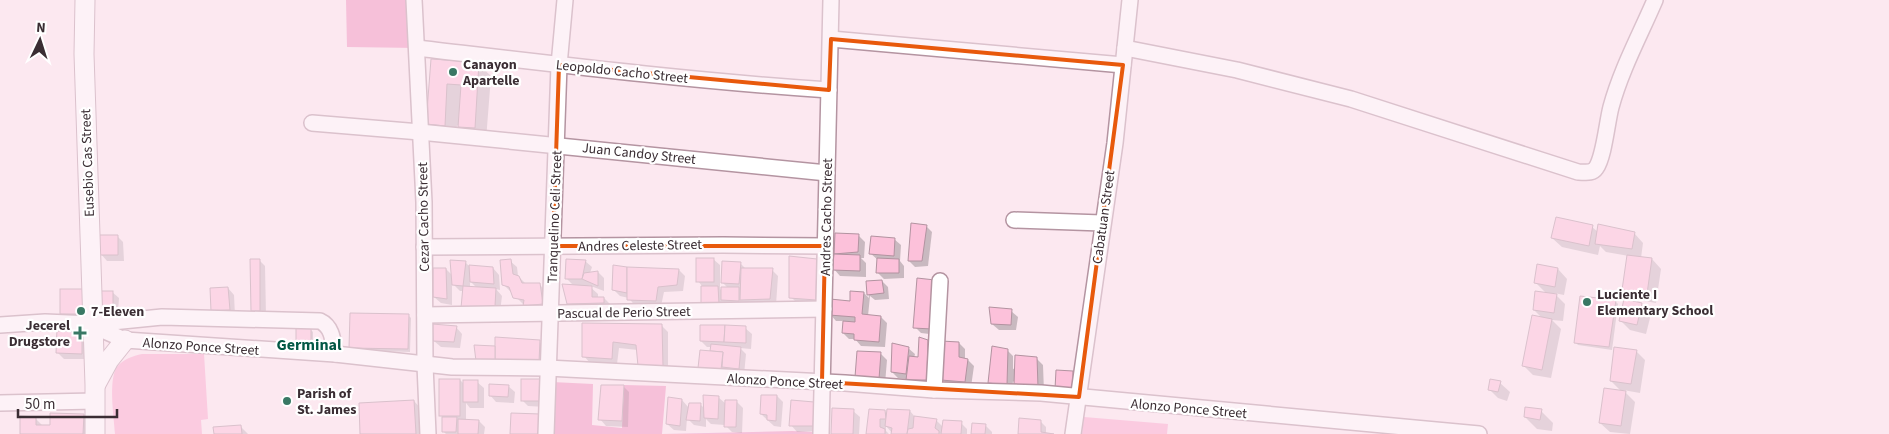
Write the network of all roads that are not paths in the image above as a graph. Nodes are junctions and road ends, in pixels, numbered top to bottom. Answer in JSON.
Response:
{"nodes":[{"id":1,"x":85,"y":0,"type":"edge"},
{"id":2,"x":414,"y":0,"type":"edge"},
{"id":3,"x":565,"y":0,"type":"edge"},
{"id":4,"x":831,"y":0,"type":"edge"},
{"id":5,"x":1130,"y":0,"type":"edge"},
{"id":6,"x":1656,"y":0,"type":"edge"},
{"id":7,"x":831,"y":39,"type":"junction"},
{"id":8,"x":416,"y":48,"type":"junction"},
{"id":9,"x":1125,"y":48,"type":"junction"},
{"id":10,"x":559,"y":65,"type":"junction"},
{"id":11,"x":1123,"y":65,"type":"junction"},
{"id":12,"x":829,"y":90,"type":"junction"},
{"id":13,"x":312,"y":123,"type":"dead end"},
{"id":14,"x":420,"y":132,"type":"junction"},
{"id":15,"x":556,"y":145,"type":"junction"},
{"id":16,"x":827,"y":173,"type":"junction"},
{"id":17,"x":1014,"y":220,"type":"dead end"},
{"id":18,"x":1102,"y":223,"type":"junction"},
{"id":19,"x":553,"y":246,"type":"junction"},
{"id":20,"x":825,"y":246,"type":"junction"},
{"id":21,"x":424,"y":247,"type":"junction"},
{"id":22,"x":940,"y":282,"type":"dead end"},
{"id":23,"x":824,"y":309,"type":"junction"},
{"id":24,"x":550,"y":313,"type":"junction"},
{"id":25,"x":424,"y":315,"type":"junction"},
{"id":26,"x":162,"y":317,"type":"junction"},
{"id":27,"x":0,"y":325,"type":"edge"},
{"id":28,"x":92,"y":325,"type":"junction"},
{"id":29,"x":125,"y":340,"type":"junction"},
{"id":30,"x":164,"y":343,"type":"junction"},
{"id":31,"x":335,"y":354,"type":"junction"},
{"id":32,"x":425,"y":365,"type":"junction"},
{"id":33,"x":547,"y":368,"type":"junction"},
{"id":34,"x":822,"y":382,"type":"junction"},
{"id":35,"x":934,"y":390,"type":"junction"},
{"id":36,"x":95,"y":393,"type":"junction"},
{"id":37,"x":1079,"y":397,"type":"junction"},
{"id":38,"x":0,"y":402,"type":"edge"},
{"id":39,"x":95,"y":434,"type":"edge"},
{"id":40,"x":428,"y":434,"type":"edge"},
{"id":41,"x":546,"y":434,"type":"edge"},
{"id":42,"x":822,"y":434,"type":"edge"},
{"id":43,"x":1073,"y":434,"type":"edge"},
{"id":44,"x":1479,"y":434,"type":"edge"}],
"edges":[{"from":1,"to":28,"type":"main road","name":"Eusebio Cas Street"},
{"from":2,"to":8,"type":"street","name":"Cezar Cacho Street"},
{"from":3,"to":10,"type":"street","name":"Tranquelino Celi Street"},
{"from":4,"to":7,"type":"street","name":"Andres Cacho Street"},
{"from":5,"to":9,"type":"street","name":"Cabatuan Street"},
{"from":6,"to":9,"type":"street"},
{"from":7,"to":11,"type":"street"},
{"from":7,"to":12,"type":"street","name":"Andres Cacho Street"},
{"from":8,"to":10,"type":"street","name":"Leopoldo Cacho Street"},
{"from":8,"to":14,"type":"street","name":"Cezar Cacho Street"},
{"from":9,"to":11,"type":"street","name":"Cabatuan Street"},
{"from":10,"to":12,"type":"street","name":"Leopoldo Cacho Street"},
{"from":10,"to":15,"type":"street","name":"Tranquelino Celi Street"},
{"from":11,"to":18,"type":"street","name":"Cabatuan Street"},
{"from":12,"to":16,"type":"street","name":"Andres Cacho Street"},
{"from":13,"to":14,"type":"street","name":"Juan Candoy Street"},
{"from":14,"to":15,"type":"street","name":"Juan Candoy Street"},
{"from":14,"to":21,"type":"street","name":"Cezar Cacho Street"},
{"from":15,"to":16,"type":"street","name":"Juan Candoy Street"},
{"from":15,"to":19,"type":"street","name":"Tranquelino Celi Street"},
{"from":16,"to":20,"type":"street","name":"Andres Cacho Street"},
{"from":17,"to":18,"type":"street"},
{"from":18,"to":37,"type":"street","name":"Cabatuan Street"},
{"from":19,"to":20,"type":"street","name":"Andres Celeste Street"},
{"from":19,"to":21,"type":"street","name":"Andres Celeste Street"},
{"from":19,"to":24,"type":"street","name":"Tranquelino Celi Street"},
{"from":20,"to":23,"type":"street","name":"Andres Cacho Street"},
{"from":21,"to":25,"type":"street","name":"Cezar Cacho Street"},
{"from":22,"to":35,"type":"street"},
{"from":23,"to":24,"type":"street","name":"Pascual de Perio Street"},
{"from":23,"to":34,"type":"street","name":"Andres Cacho Street"},
{"from":24,"to":25,"type":"street","name":"Pascual de Perio Street"},
{"from":24,"to":33,"type":"street","name":"Tranquelino Celi Street"},
{"from":25,"to":32,"type":"street","name":"Cezar Cacho Street"},
{"from":26,"to":28,"type":"street"},
{"from":26,"to":30,"type":"street"},
{"from":26,"to":31,"type":"street"},
{"from":27,"to":28,"type":"street"},
{"from":28,"to":29,"type":"street","name":"Alonzo Ponce Street"},
{"from":28,"to":36,"type":"main road","name":"Eusebio Cas Street"},
{"from":29,"to":30,"type":"street","name":"Alonzo Ponce Street"},
{"from":29,"to":36,"type":"main road"},
{"from":30,"to":31,"type":"street","name":"Alonzo Ponce Street"},
{"from":31,"to":32,"type":"street","name":"Alonzo Ponce Street"},
{"from":32,"to":33,"type":"street","name":"Alonzo Ponce Street"},
{"from":32,"to":40,"type":"street","name":"Cezar Cacho Street"},
{"from":33,"to":34,"type":"street","name":"Alonzo Ponce Street"},
{"from":33,"to":41,"type":"street","name":"Tranquelino Celi Street"},
{"from":34,"to":35,"type":"street","name":"Alonzo Ponce Street"},
{"from":34,"to":42,"type":"street","name":"Andres Cacho Street"},
{"from":35,"to":37,"type":"street","name":"Alonzo Ponce Street"},
{"from":36,"to":38,"type":"street"},
{"from":36,"to":39,"type":"main road","name":"Eusebio Cas Street"},
{"from":37,"to":43,"type":"street","name":"Cabatuan Street"},
{"from":37,"to":44,"type":"street","name":"Alonzo Ponce Street"}]}
